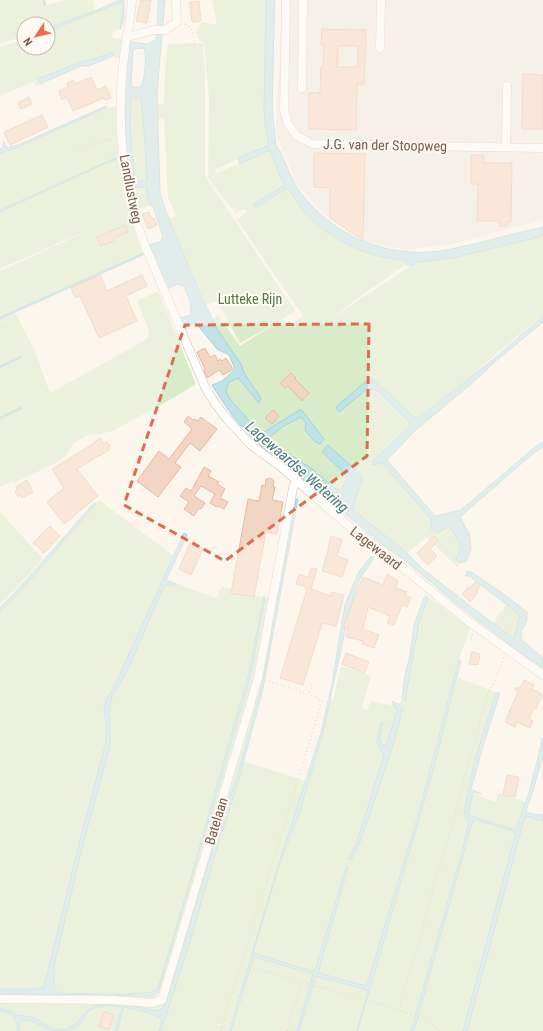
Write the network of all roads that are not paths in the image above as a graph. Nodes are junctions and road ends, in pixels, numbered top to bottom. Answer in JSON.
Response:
{"nodes":[{"id":1,"x":132,"y":0,"type":"edge"},
{"id":2,"x":176,"y":0,"type":"edge"},
{"id":3,"x":286,"y":0,"type":"edge"},
{"id":4,"x":303,"y":0,"type":"edge"},
{"id":5,"x":381,"y":0,"type":"edge"},
{"id":6,"x":128,"y":35,"type":"junction"},
{"id":7,"x":380,"y":48,"type":"dead end"},
{"id":8,"x":507,"y":86,"type":"dead end"},
{"id":9,"x":302,"y":88,"type":"dead end"},
{"id":10,"x":506,"y":147,"type":"junction"},
{"id":11,"x":543,"y":148,"type":"edge"},
{"id":12,"x":206,"y":389,"type":"joint"},
{"id":13,"x":296,"y":480,"type":"junction"},
{"id":14,"x":543,"y":676,"type":"edge"},
{"id":15,"x":0,"y":999,"type":"edge"}],
"edges":[{"from":1,"to":6,"type":"street","name":"Landlustweg"},
{"from":2,"to":6,"type":"street"},
{"from":3,"to":10,"type":"street","name":"J.G. van der Stoopweg"},
{"from":4,"to":9,"type":"street"},
{"from":5,"to":7,"type":"street"},
{"from":6,"to":12,"type":"street","name":"Landlustweg"},
{"from":8,"to":10,"type":"street"},
{"from":10,"to":11,"type":"street","name":"J.G. van der Stoopweg"},
{"from":12,"to":13,"type":"street","name":"Lagewaard"},
{"from":13,"to":14,"type":"street","name":"Lagewaard"},
{"from":13,"to":15,"type":"street","name":"Batelaan"}]}
